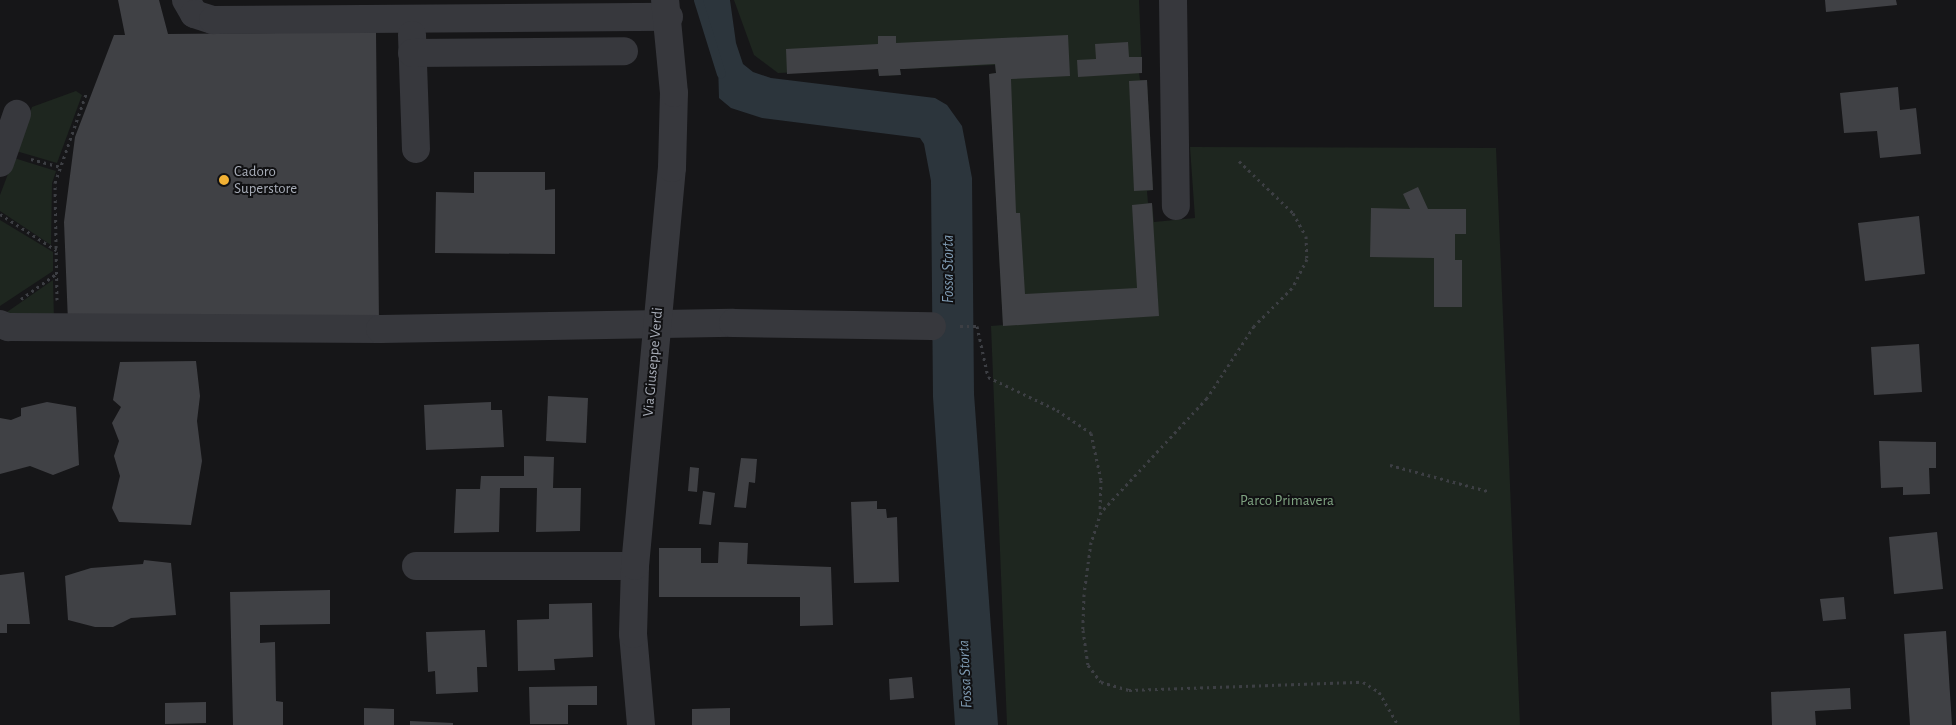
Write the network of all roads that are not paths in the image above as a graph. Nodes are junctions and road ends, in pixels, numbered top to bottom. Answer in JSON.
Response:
{"nodes":[{"id":1,"x":186,"y":0,"type":"edge"},
{"id":2,"x":1173,"y":0,"type":"edge"},
{"id":3,"x":667,"y":9,"type":"edge"},
{"id":4,"x":411,"y":18,"type":"junction"},
{"id":5,"x":624,"y":52,"type":"dead end"},
{"id":6,"x":412,"y":53,"type":"junction"},
{"id":7,"x":17,"y":114,"type":"dead end"},
{"id":8,"x":416,"y":150,"type":"dead end"},
{"id":9,"x":0,"y":163,"type":"edge"},
{"id":10,"x":1176,"y":206,"type":"dead end"},
{"id":11,"x":0,"y":324,"type":"edge"},
{"id":12,"x":656,"y":324,"type":"junction"},
{"id":13,"x":932,"y":326,"type":"dead end"},
{"id":14,"x":416,"y":566,"type":"dead end"},
{"id":15,"x":635,"y":566,"type":"junction"},
{"id":16,"x":641,"y":725,"type":"edge"}],
"edges":[{"from":1,"to":4,"type":"street"},
{"from":2,"to":10,"type":"street"},
{"from":3,"to":4,"type":"street"},
{"from":3,"to":12,"type":"street","name":"Via Giuseppe Verdi"},
{"from":4,"to":6,"type":"street"},
{"from":5,"to":6,"type":"street"},
{"from":6,"to":8,"type":"street"},
{"from":7,"to":9,"type":"street"},
{"from":11,"to":12,"type":"street"},
{"from":12,"to":13,"type":"street"},
{"from":12,"to":15,"type":"street","name":"Via Giuseppe Verdi"},
{"from":14,"to":15,"type":"street"},
{"from":15,"to":16,"type":"street","name":"Via Giuseppe Verdi"}]}
